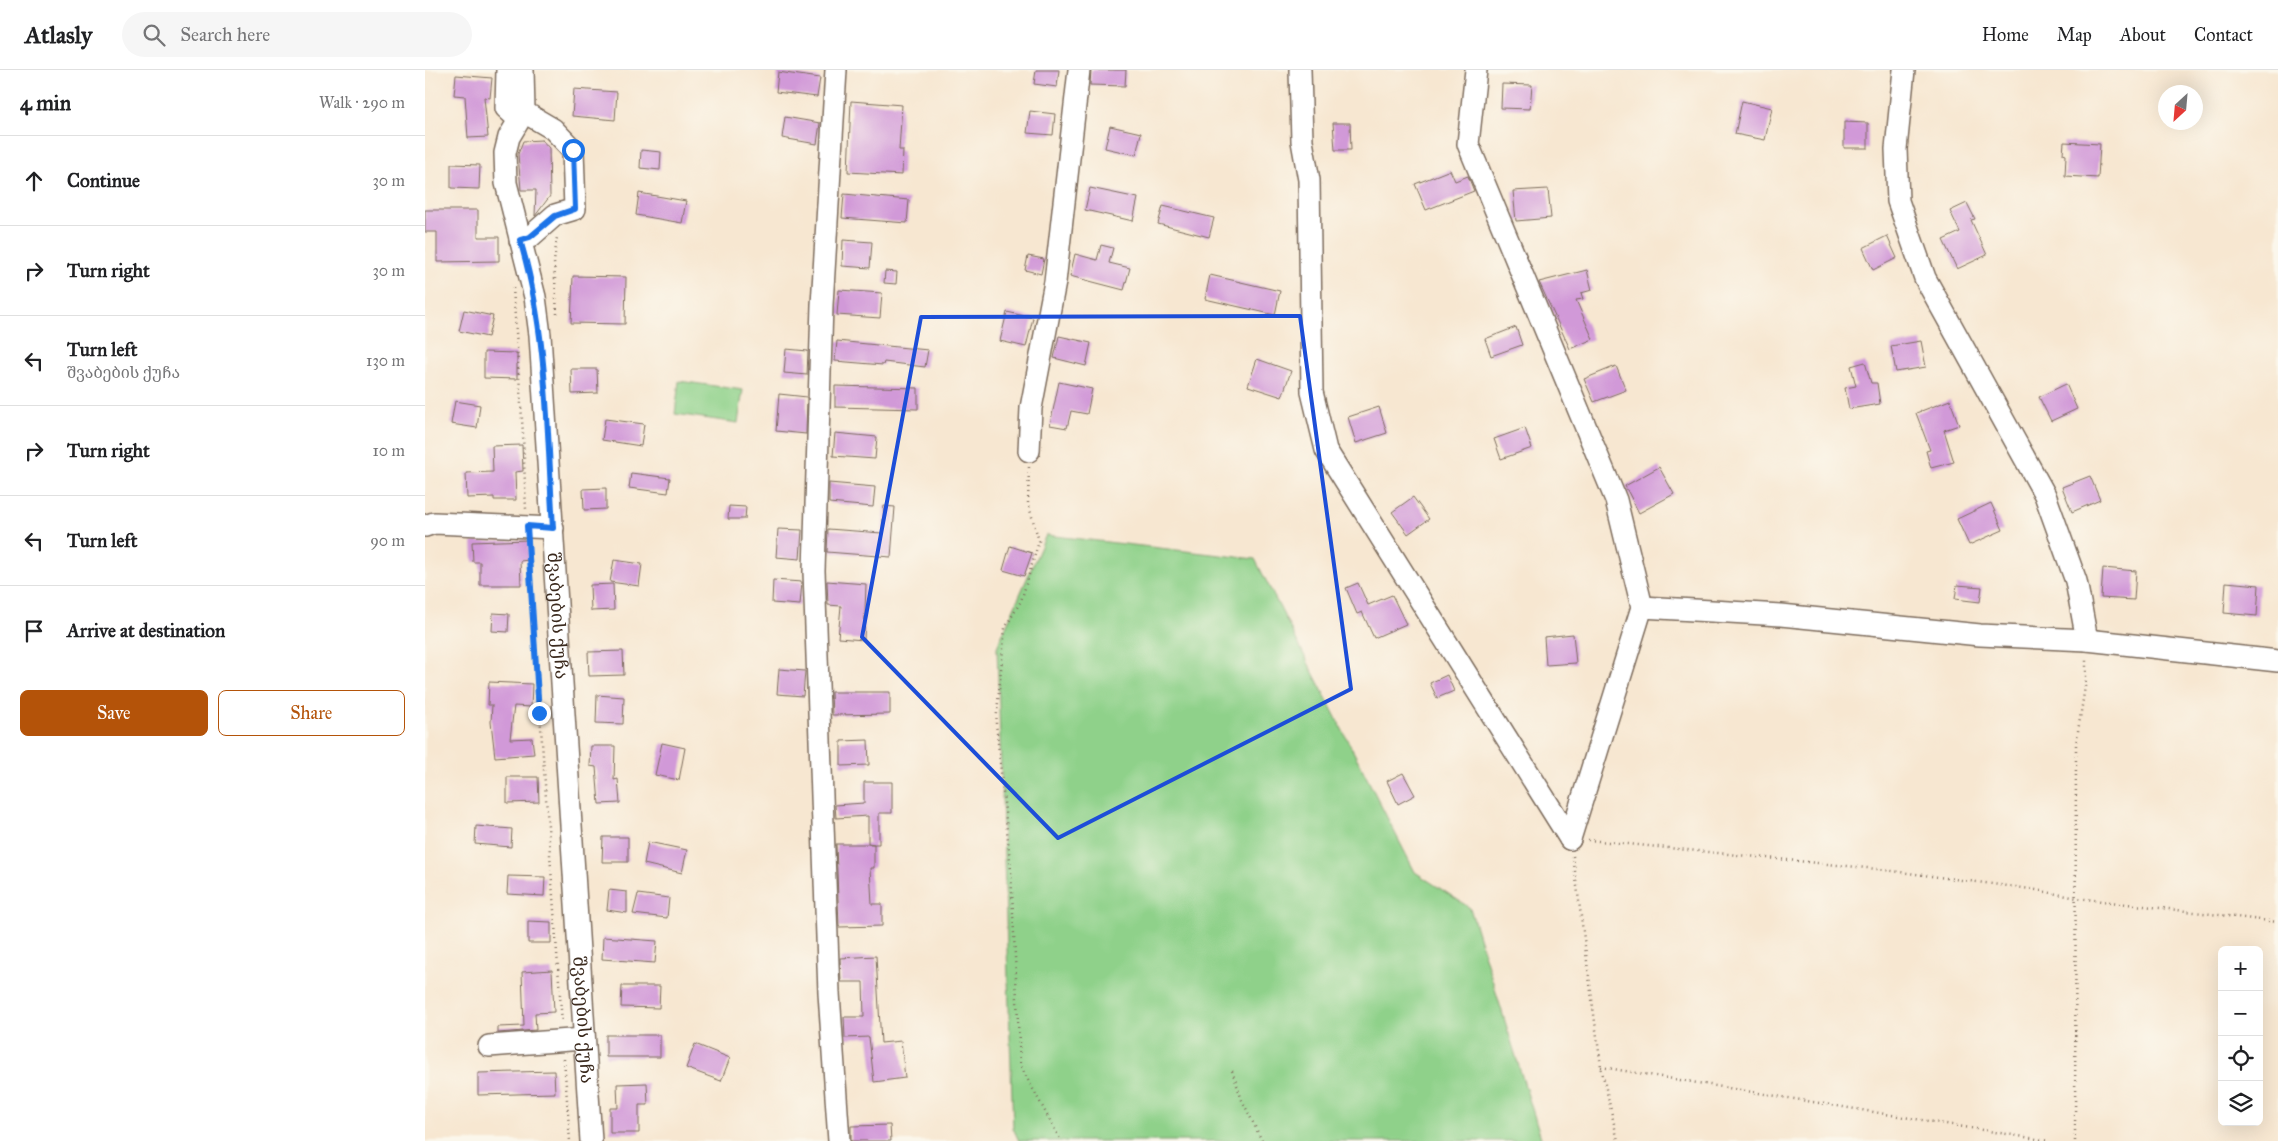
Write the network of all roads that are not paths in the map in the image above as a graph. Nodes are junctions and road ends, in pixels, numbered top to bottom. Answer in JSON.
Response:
{"nodes":[{"id":1,"x":507,"y":70,"type":"edge"},
{"id":2,"x":523,"y":70,"type":"edge"},
{"id":3,"x":836,"y":70,"type":"edge"},
{"id":4,"x":1079,"y":70,"type":"edge"},
{"id":5,"x":1300,"y":70,"type":"edge"},
{"id":6,"x":1476,"y":70,"type":"edge"},
{"id":7,"x":1904,"y":70,"type":"edge"},
{"id":8,"x":521,"y":115,"type":"junction"},
{"id":9,"x":520,"y":240,"type":"junction"},
{"id":10,"x":1029,"y":451,"type":"road end"},
{"id":11,"x":425,"y":526,"type":"edge"},
{"id":12,"x":553,"y":528,"type":"junction"},
{"id":13,"x":1642,"y":607,"type":"junction"},
{"id":14,"x":2087,"y":640,"type":"junction"},
{"id":15,"x":2278,"y":661,"type":"edge"},
{"id":16,"x":563,"y":877,"type":"dead end"},
{"id":17,"x":581,"y":984,"type":"junction"},
{"id":18,"x":584,"y":1039,"type":"junction"},
{"id":19,"x":489,"y":1046,"type":"dead end"},
{"id":20,"x":591,"y":1141,"type":"edge"},
{"id":21,"x":839,"y":1141,"type":"edge"}],
"edges":[{"from":1,"to":8,"type":"street"},
{"from":2,"to":8,"type":"street","name":"შვაბების ქუჩა"},
{"from":3,"to":21,"type":"street"},
{"from":4,"to":10,"type":"street"},
{"from":5,"to":13,"type":"street"},
{"from":6,"to":13,"type":"street"},
{"from":7,"to":14,"type":"street"},
{"from":8,"to":9,"type":"street","name":"შვაბების ქუჩა"},
{"from":8,"to":9,"type":"street"},
{"from":9,"to":12,"type":"street","name":"შვაბების ქუჩა"},
{"from":11,"to":12,"type":"street"},
{"from":12,"to":17,"type":"street","name":"შვაბების ქუჩა"},
{"from":13,"to":14,"type":"street"},
{"from":14,"to":15,"type":"street"},
{"from":16,"to":17,"type":"street"},
{"from":17,"to":18,"type":"street","name":"შვაბების ქუჩა"},
{"from":18,"to":19,"type":"street"},
{"from":18,"to":20,"type":"street","name":"შვაბების ქუჩა"}]}
